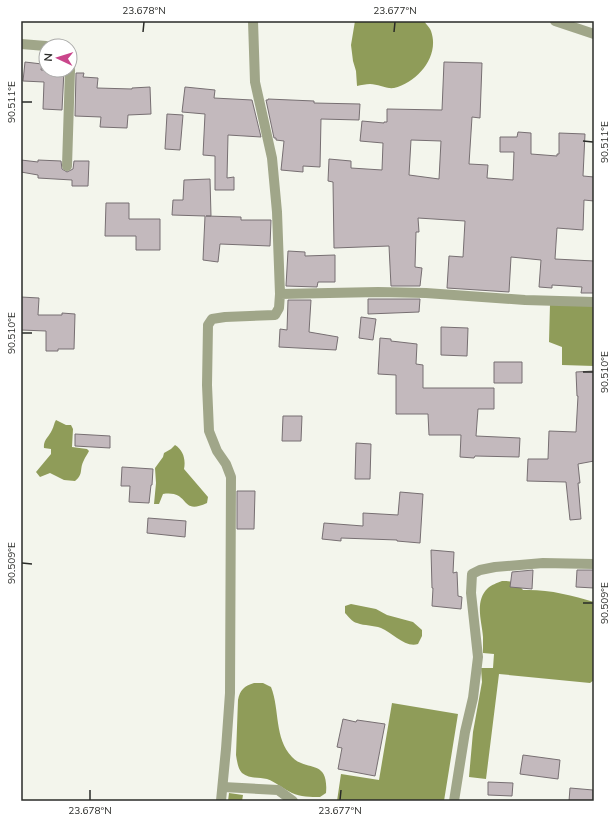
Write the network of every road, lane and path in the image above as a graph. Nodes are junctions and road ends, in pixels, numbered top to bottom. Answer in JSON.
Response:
{"nodes":[{"id":1,"x":253,"y":21,"type":"edge"},
{"id":2,"x":555,"y":21,"type":"edge"},
{"id":3,"x":594,"y":34,"type":"edge"},
{"id":4,"x":21,"y":44,"type":"edge"},
{"id":5,"x":38,"y":45,"type":"edge"},
{"id":6,"x":70,"y":78,"type":"edge"},
{"id":7,"x":67,"y":166,"type":"dead end"},
{"id":8,"x":280,"y":294,"type":"junction"},
{"id":9,"x":594,"y":302,"type":"edge"},
{"id":10,"x":594,"y":564,"type":"edge"},
{"id":11,"x":223,"y":787,"type":"junction"},
{"id":12,"x":221,"y":801,"type":"edge"},
{"id":13,"x":293,"y":801,"type":"edge"},
{"id":14,"x":454,"y":801,"type":"edge"}],
"edges":[{"from":1,"to":8,"type":"street"},
{"from":2,"to":3,"type":"street"},
{"from":4,"to":5,"type":"street"},
{"from":6,"to":7,"type":"street"},
{"from":8,"to":9,"type":"street"},
{"from":8,"to":11,"type":"street"},
{"from":10,"to":14,"type":"street"},
{"from":11,"to":12,"type":"street"},
{"from":11,"to":13,"type":"street"}]}
